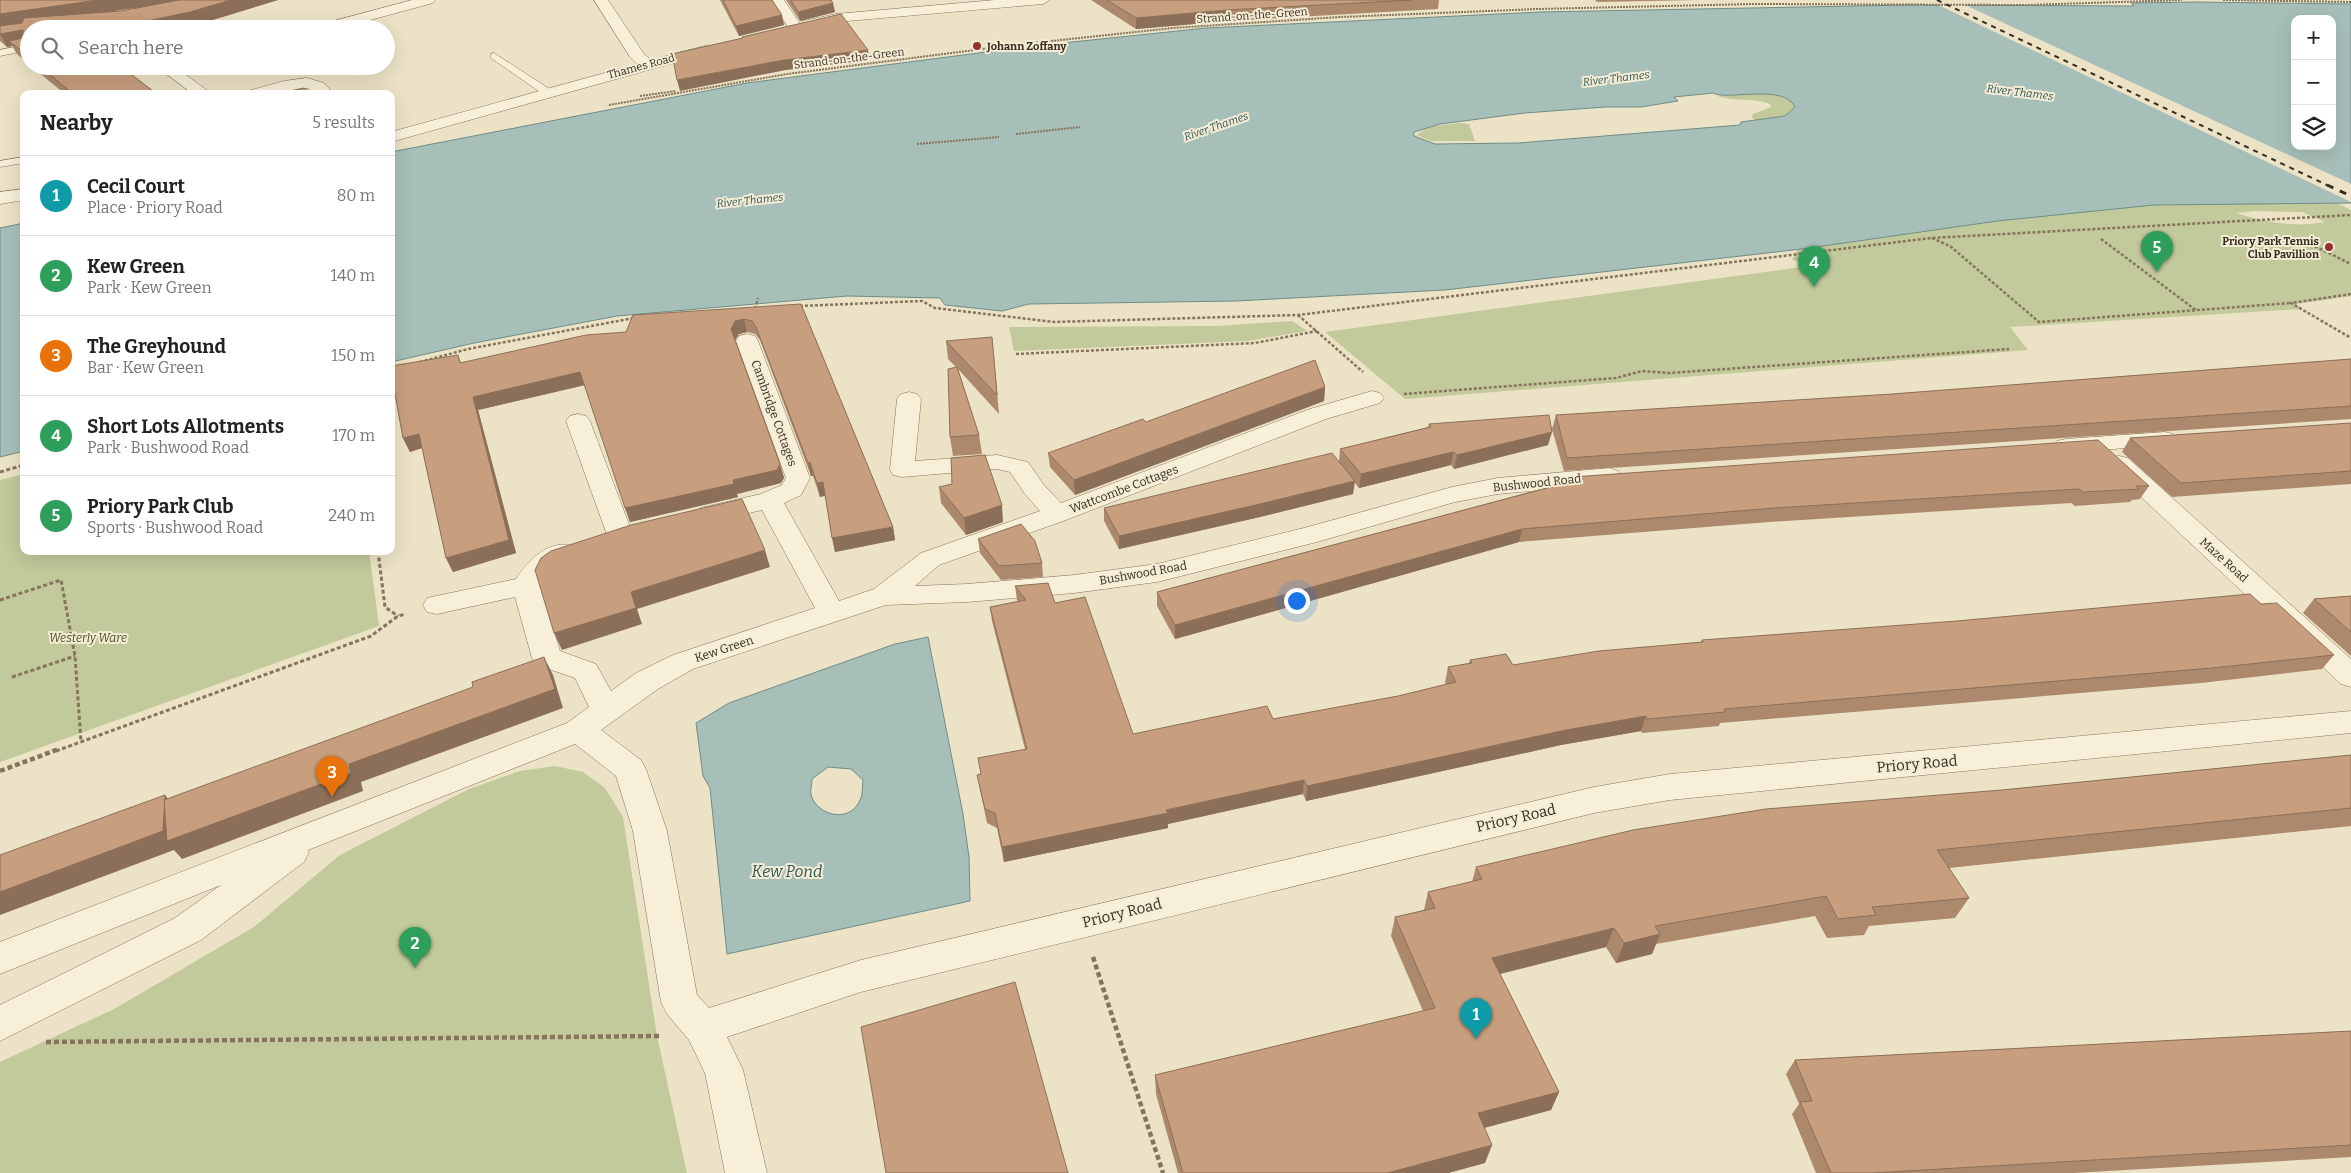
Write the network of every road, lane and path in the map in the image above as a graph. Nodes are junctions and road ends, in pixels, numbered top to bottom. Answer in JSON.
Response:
{"nodes":[{"id":1,"x":428,"y":0,"type":"edge"},
{"id":2,"x":601,"y":0,"type":"edge"},
{"id":3,"x":777,"y":0,"type":"edge"},
{"id":4,"x":1040,"y":0,"type":"edge"},
{"id":5,"x":1749,"y":0,"type":"edge"},
{"id":6,"x":1776,"y":0,"type":"edge"},
{"id":7,"x":2130,"y":0,"type":"edge"},
{"id":8,"x":2182,"y":0,"type":"edge"},
{"id":9,"x":2223,"y":0,"type":"edge"},
{"id":10,"x":2351,"y":2,"type":"edge"},
{"id":11,"x":1753,"y":4,"type":"junction"},
{"id":12,"x":1781,"y":4,"type":"junction"},
{"id":13,"x":929,"y":5,"type":"edge"},
{"id":14,"x":1522,"y":9,"type":"junction"},
{"id":15,"x":1525,"y":12,"type":"dead end"},
{"id":16,"x":354,"y":20,"type":"edge"},
{"id":17,"x":1166,"y":23,"type":"edge"},
{"id":18,"x":795,"y":27,"type":"junction"},
{"id":19,"x":1173,"y":28,"type":"junction"},
{"id":20,"x":778,"y":31,"type":"edge"},
{"id":21,"x":726,"y":44,"type":"edge"},
{"id":22,"x":20,"y":49,"type":"edge"},
{"id":23,"x":0,"y":53,"type":"edge"},
{"id":24,"x":494,"y":56,"type":"dead end"},
{"id":25,"x":647,"y":64,"type":"junction"},
{"id":26,"x":779,"y":68,"type":"edge"},
{"id":27,"x":787,"y":74,"type":"junction"},
{"id":28,"x":180,"y":75,"type":"edge"},
{"id":29,"x":745,"y":81,"type":"edge"},
{"id":30,"x":199,"y":90,"type":"edge"},
{"id":31,"x":272,"y":90,"type":"edge"},
{"id":32,"x":323,"y":90,"type":"edge"},
{"id":33,"x":547,"y":92,"type":"junction"},
{"id":34,"x":1080,"y":127,"type":"dead end"},
{"id":35,"x":1016,"y":134,"type":"dead end"},
{"id":36,"x":395,"y":135,"type":"edge"},
{"id":37,"x":999,"y":137,"type":"dead end"},
{"id":38,"x":918,"y":144,"type":"dead end"},
{"id":39,"x":0,"y":164,"type":"edge"},
{"id":40,"x":17,"y":165,"type":"edge"},
{"id":41,"x":2351,"y":216,"type":"edge"},
{"id":42,"x":1931,"y":238,"type":"junction"},
{"id":43,"x":2101,"y":240,"type":"dead end"},
{"id":44,"x":2306,"y":242,"type":"dead end"},
{"id":45,"x":2351,"y":264,"type":"edge"},
{"id":46,"x":2351,"y":294,"type":"edge"},
{"id":47,"x":758,"y":298,"type":"dead end"},
{"id":48,"x":2291,"y":303,"type":"junction"},
{"id":49,"x":792,"y":306,"type":"edge"},
{"id":50,"x":764,"y":308,"type":"edge"},
{"id":51,"x":2198,"y":312,"type":"junction"},
{"id":52,"x":1298,"y":315,"type":"junction"},
{"id":53,"x":637,"y":318,"type":"edge"},
{"id":54,"x":1316,"y":331,"type":"junction"},
{"id":55,"x":2351,"y":338,"type":"edge"},
{"id":56,"x":747,"y":342,"type":"dead end"},
{"id":57,"x":2009,"y":349,"type":"dead end"},
{"id":58,"x":1016,"y":354,"type":"dead end"},
{"id":59,"x":410,"y":364,"type":"edge"},
{"id":60,"x":1382,"y":397,"type":"junction"},
{"id":61,"x":909,"y":399,"type":"dead end"},
{"id":62,"x":578,"y":422,"type":"dead end"},
{"id":63,"x":2184,"y":438,"type":"edge"},
{"id":64,"x":2097,"y":444,"type":"junction"},
{"id":65,"x":2040,"y":448,"type":"edge"},
{"id":66,"x":20,"y":466,"type":"edge"},
{"id":67,"x":0,"y":472,"type":"edge"},
{"id":68,"x":1636,"y":474,"type":"edge"},
{"id":69,"x":769,"y":500,"type":"junction"},
{"id":70,"x":1057,"y":514,"type":"junction"},
{"id":71,"x":686,"y":520,"type":"edge"},
{"id":72,"x":379,"y":555,"type":"edge"},
{"id":73,"x":526,"y":586,"type":"junction"},
{"id":74,"x":884,"y":596,"type":"junction"},
{"id":75,"x":0,"y":600,"type":"edge"},
{"id":76,"x":438,"y":605,"type":"joint"},
{"id":77,"x":832,"y":613,"type":"junction"},
{"id":78,"x":398,"y":616,"type":"junction"},
{"id":79,"x":75,"y":656,"type":"junction"},
{"id":80,"x":2351,"y":676,"type":"edge"},
{"id":81,"x":12,"y":678,"type":"dead end"},
{"id":82,"x":606,"y":710,"type":"junction"},
{"id":83,"x":2351,"y":722,"type":"edge"},
{"id":84,"x":578,"y":731,"type":"junction"},
{"id":85,"x":81,"y":742,"type":"junction"},
{"id":86,"x":0,"y":772,"type":"edge"},
{"id":87,"x":324,"y":829,"type":"junction"},
{"id":88,"x":1082,"y":923,"type":"junction"},
{"id":89,"x":0,"y":958,"type":"edge"},
{"id":90,"x":0,"y":1024,"type":"edge"},
{"id":91,"x":702,"y":1028,"type":"junction"},
{"id":92,"x":36,"y":1042,"type":"dead end"},
{"id":93,"x":746,"y":1173,"type":"edge"},
{"id":94,"x":1163,"y":1173,"type":"edge"}],
"edges":[{"from":1,"to":16,"type":"street"},
{"from":2,"to":25,"type":"street"},
{"from":3,"to":18,"type":"street"},
{"from":4,"to":13,"type":"street"},
{"from":5,"to":11,"type":"path"},
{"from":6,"to":12,"type":"path"},
{"from":7,"to":8,"type":"path","name":"Strand-on-the-Green"},
{"from":7,"to":12,"type":"path","name":"Strand-on-the-Green"},
{"from":9,"to":10,"type":"path"},
{"from":11,"to":12,"type":"path","name":"Strand-on-the-Green"},
{"from":11,"to":14,"type":"path","name":"Strand-on-the-Green"},
{"from":13,"to":18,"type":"street"},
{"from":14,"to":15,"type":"path"},
{"from":14,"to":19,"type":"path","name":"Strand-on-the-Green"},
{"from":17,"to":19,"type":"path"},
{"from":18,"to":20,"type":"street"},
{"from":19,"to":27,"type":"path","name":"Strand-on-the-Green"},
{"from":21,"to":25,"type":"street","name":"Thames Road"},
{"from":22,"to":23,"type":"lane"},
{"from":24,"to":33,"type":"lane"},
{"from":25,"to":33,"type":"street","name":"Thames Road"},
{"from":26,"to":27,"type":"path"},
{"from":27,"to":29,"type":"path","name":"Strand-on-the-Green"},
{"from":28,"to":30,"type":"street"},
{"from":31,"to":32,"type":"street"},
{"from":33,"to":36,"type":"street","name":"Thames Road"},
{"from":34,"to":35,"type":"path"},
{"from":37,"to":38,"type":"path"},
{"from":39,"to":40,"type":"lane"},
{"from":41,"to":42,"type":"path"},
{"from":42,"to":51,"type":"path"},
{"from":42,"to":52,"type":"path"},
{"from":43,"to":51,"type":"path"},
{"from":44,"to":45,"type":"path"},
{"from":46,"to":48,"type":"path"},
{"from":47,"to":50,"type":"path"},
{"from":48,"to":51,"type":"path"},
{"from":48,"to":55,"type":"path"},
{"from":49,"to":52,"type":"path"},
{"from":52,"to":54,"type":"path"},
{"from":53,"to":59,"type":"path"},
{"from":54,"to":58,"type":"path"},
{"from":54,"to":60,"type":"path"},
{"from":56,"to":69,"type":"street","name":"Cambridge Cottages"},
{"from":57,"to":60,"type":"path"},
{"from":60,"to":70,"type":"street","name":"Wattcombe Cottages"},
{"from":61,"to":70,"type":"street"},
{"from":62,"to":73,"type":"street"},
{"from":63,"to":64,"type":"street"},
{"from":64,"to":65,"type":"street"},
{"from":64,"to":80,"type":"street","name":"Maze Road"},
{"from":66,"to":67,"type":"path"},
{"from":68,"to":74,"type":"street","name":"Bushwood Road"},
{"from":69,"to":71,"type":"street","name":"Cambridge Cottages"},
{"from":69,"to":77,"type":"street"},
{"from":70,"to":74,"type":"street","name":"Wattcombe Cottages"},
{"from":72,"to":78,"type":"path"},
{"from":73,"to":76,"type":"street"},
{"from":73,"to":82,"type":"street"},
{"from":74,"to":77,"type":"street","name":"Kew Green"},
{"from":75,"to":79,"type":"path"},
{"from":76,"to":78,"type":"path"},
{"from":77,"to":82,"type":"street","name":"Kew Green"},
{"from":78,"to":85,"type":"path"},
{"from":79,"to":81,"type":"path"},
{"from":79,"to":85,"type":"path"},
{"from":82,"to":84,"type":"street","name":"Kew Green"},
{"from":83,"to":88,"type":"street","name":"Priory Road"},
{"from":84,"to":87,"type":"street","name":"Kew Green"},
{"from":84,"to":91,"type":"street"},
{"from":85,"to":86,"type":"path"},
{"from":87,"to":89,"type":"street","name":"Kew Green"},
{"from":87,"to":90,"type":"street","name":"Kew Green"},
{"from":88,"to":91,"type":"street","name":"Priory Road"},
{"from":88,"to":94,"type":"path"},
{"from":91,"to":92,"type":"path"},
{"from":91,"to":93,"type":"street"}]}
